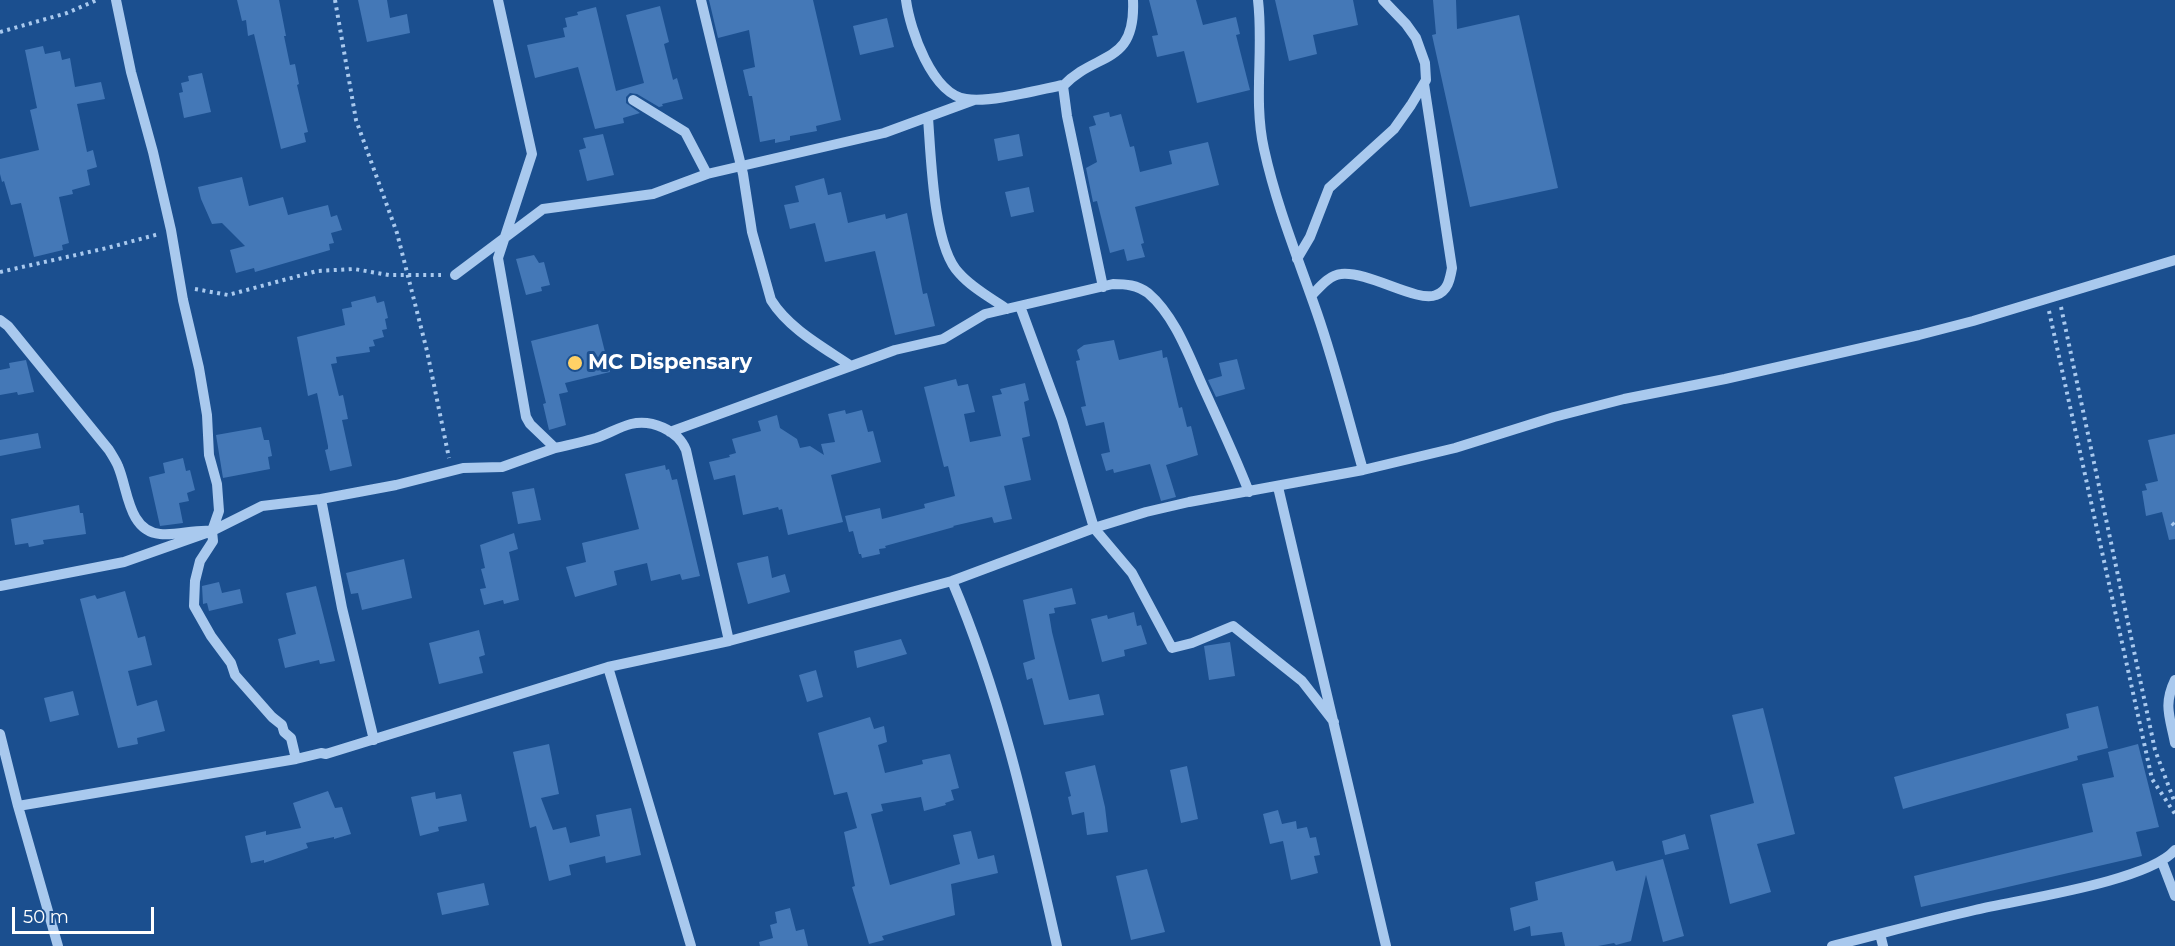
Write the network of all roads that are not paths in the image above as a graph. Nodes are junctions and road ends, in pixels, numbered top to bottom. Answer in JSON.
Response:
{"nodes":[{"id":1,"x":116,"y":0,"type":"edge"},
{"id":2,"x":498,"y":0,"type":"edge"},
{"id":3,"x":701,"y":0,"type":"edge"},
{"id":4,"x":906,"y":0,"type":"edge"},
{"id":5,"x":1133,"y":0,"type":"edge"},
{"id":6,"x":1258,"y":0,"type":"edge"},
{"id":7,"x":1383,"y":0,"type":"edge"},
{"id":8,"x":1424,"y":84,"type":"junction"},
{"id":9,"x":1063,"y":85,"type":"junction"},
{"id":10,"x":633,"y":100,"type":"dead end"},
{"id":11,"x":974,"y":100,"type":"junction"},
{"id":12,"x":928,"y":118,"type":"junction"},
{"id":13,"x":741,"y":168,"type":"junction"},
{"id":14,"x":707,"y":174,"type":"junction"},
{"id":15,"x":505,"y":238,"type":"junction"},
{"id":16,"x":1297,"y":259,"type":"junction"},
{"id":17,"x":2175,"y":260,"type":"edge"},
{"id":18,"x":455,"y":275,"type":"road end"},
{"id":19,"x":1103,"y":287,"type":"junction"},
{"id":20,"x":1311,"y":296,"type":"junction"},
{"id":21,"x":1020,"y":306,"type":"junction"},
{"id":22,"x":1007,"y":309,"type":"junction"},
{"id":23,"x":0,"y":320,"type":"edge"},
{"id":24,"x":851,"y":366,"type":"junction"},
{"id":25,"x":670,"y":432,"type":"junction"},
{"id":26,"x":555,"y":448,"type":"junction"},
{"id":27,"x":1363,"y":471,"type":"junction"},
{"id":28,"x":1278,"y":487,"type":"junction"},
{"id":29,"x":1250,"y":492,"type":"junction"},
{"id":30,"x":321,"y":499,"type":"junction"},
{"id":31,"x":1094,"y":528,"type":"junction"},
{"id":32,"x":212,"y":531,"type":"junction"},
{"id":33,"x":952,"y":581,"type":"junction"},
{"id":34,"x":0,"y":586,"type":"edge"},
{"id":35,"x":729,"y":641,"type":"junction"},
{"id":36,"x":608,"y":667,"type":"junction"},
{"id":37,"x":2175,"y":680,"type":"edge"},
{"id":38,"x":1334,"y":722,"type":"junction"},
{"id":39,"x":0,"y":734,"type":"edge"},
{"id":40,"x":374,"y":740,"type":"junction"},
{"id":41,"x":2175,"y":743,"type":"edge"},
{"id":42,"x":296,"y":759,"type":"junction"},
{"id":43,"x":18,"y":806,"type":"junction"},
{"id":44,"x":2175,"y":850,"type":"edge"},
{"id":45,"x":2162,"y":862,"type":"junction"},
{"id":46,"x":2175,"y":896,"type":"edge"},
{"id":47,"x":1880,"y":934,"type":"junction"},
{"id":48,"x":58,"y":946,"type":"edge"},
{"id":49,"x":691,"y":946,"type":"edge"},
{"id":50,"x":1057,"y":946,"type":"edge"},
{"id":51,"x":1386,"y":946,"type":"edge"},
{"id":52,"x":1832,"y":946,"type":"edge"},
{"id":53,"x":1883,"y":946,"type":"edge"}],
"edges":[{"from":1,"to":32,"type":"street"},
{"from":2,"to":15,"type":"street"},
{"from":3,"to":13,"type":"street"},
{"from":4,"to":11,"type":"street"},
{"from":5,"to":9,"type":"street"},
{"from":6,"to":16,"type":"street"},
{"from":7,"to":8,"type":"street"},
{"from":8,"to":16,"type":"street"},
{"from":8,"to":20,"type":"street"},
{"from":9,"to":11,"type":"street"},
{"from":9,"to":19,"type":"street"},
{"from":10,"to":14,"type":"street"},
{"from":11,"to":12,"type":"street"},
{"from":12,"to":13,"type":"street"},
{"from":12,"to":22,"type":"street"},
{"from":13,"to":14,"type":"street"},
{"from":13,"to":24,"type":"street"},
{"from":14,"to":15,"type":"street"},
{"from":15,"to":18,"type":"street"},
{"from":15,"to":26,"type":"street"},
{"from":16,"to":20,"type":"street"},
{"from":17,"to":27,"type":"street"},
{"from":19,"to":21,"type":"street"},
{"from":19,"to":29,"type":"street"},
{"from":20,"to":27,"type":"street"},
{"from":21,"to":22,"type":"street"},
{"from":21,"to":31,"type":"street"},
{"from":22,"to":24,"type":"street"},
{"from":23,"to":32,"type":"street"},
{"from":24,"to":25,"type":"street"},
{"from":25,"to":26,"type":"street"},
{"from":25,"to":35,"type":"street"},
{"from":26,"to":30,"type":"street"},
{"from":27,"to":28,"type":"street"},
{"from":28,"to":29,"type":"street"},
{"from":28,"to":38,"type":"street"},
{"from":29,"to":31,"type":"street"},
{"from":30,"to":32,"type":"street"},
{"from":30,"to":40,"type":"street"},
{"from":31,"to":33,"type":"street"},
{"from":31,"to":38,"type":"street"},
{"from":32,"to":34,"type":"street"},
{"from":32,"to":42,"type":"street"},
{"from":33,"to":35,"type":"street"},
{"from":33,"to":50,"type":"street"},
{"from":35,"to":36,"type":"street"},
{"from":36,"to":40,"type":"street"},
{"from":36,"to":49,"type":"street"},
{"from":37,"to":41,"type":"street"},
{"from":38,"to":51,"type":"street"},
{"from":39,"to":43,"type":"street"},
{"from":40,"to":42,"type":"street"},
{"from":42,"to":43,"type":"street"},
{"from":43,"to":48,"type":"street"},
{"from":44,"to":45,"type":"street"},
{"from":45,"to":46,"type":"street"},
{"from":45,"to":47,"type":"street"},
{"from":47,"to":52,"type":"street"},
{"from":47,"to":53,"type":"street"}]}
